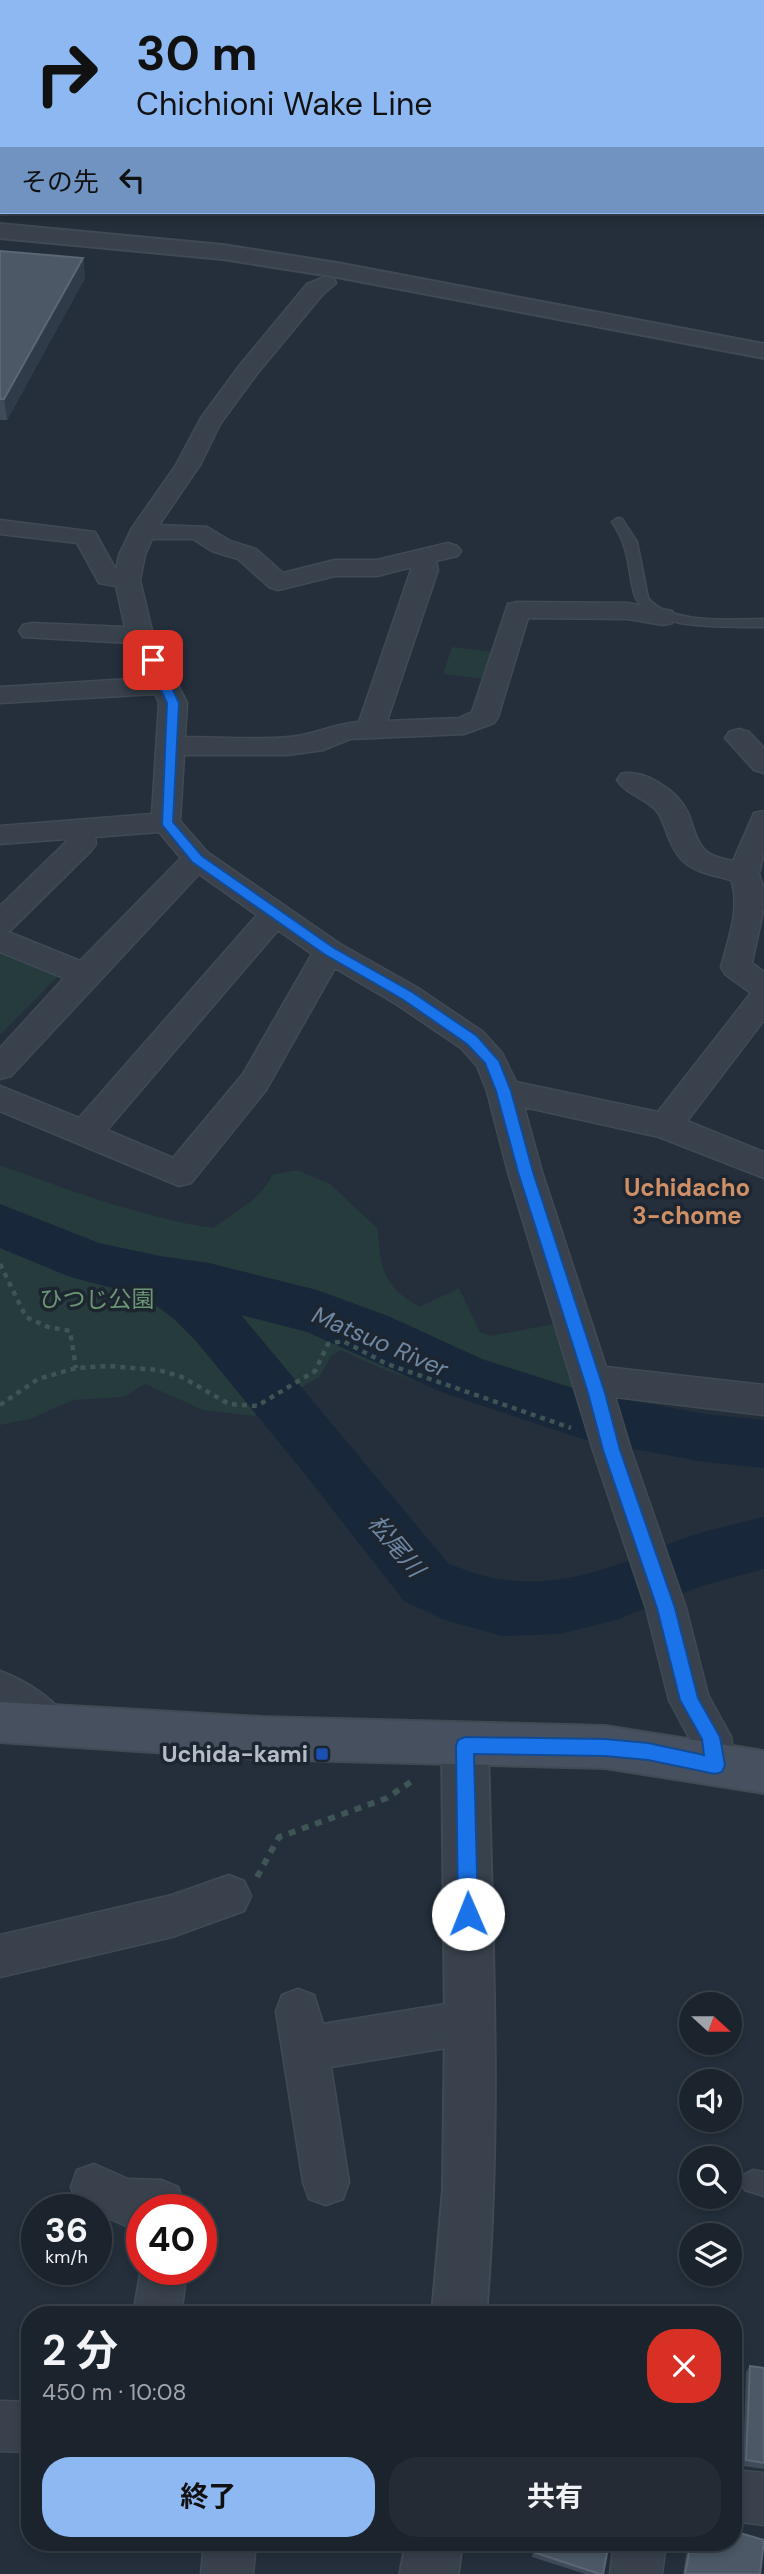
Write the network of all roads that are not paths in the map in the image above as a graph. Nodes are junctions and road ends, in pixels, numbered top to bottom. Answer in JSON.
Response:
{"nodes":[{"id":1,"x":0,"y":231,"type":"edge"},
{"id":2,"x":0,"y":247,"type":"edge"},
{"id":3,"x":325,"y":283,"type":"junction"},
{"id":4,"x":764,"y":351,"type":"edge"},
{"id":5,"x":764,"y":365,"type":"edge"},
{"id":6,"x":618,"y":522,"type":"dead end"},
{"id":7,"x":0,"y":527,"type":"edge"},
{"id":8,"x":145,"y":528,"type":"junction"},
{"id":9,"x":127,"y":580,"type":"junction"},
{"id":10,"x":663,"y":617,"type":"junction"},
{"id":11,"x":764,"y":623,"type":"edge"},
{"id":12,"x":33,"y":631,"type":"dead end"},
{"id":13,"x":140,"y":635,"type":"junction"},
{"id":14,"x":165,"y":685,"type":"junction"},
{"id":15,"x":0,"y":695,"type":"edge"},
{"id":16,"x":370,"y":730,"type":"junction"},
{"id":17,"x":738,"y":738,"type":"dead end"},
{"id":18,"x":172,"y":746,"type":"junction"},
{"id":19,"x":764,"y":764,"type":"edge"},
{"id":20,"x":631,"y":780,"type":"dead end"},
{"id":21,"x":764,"y":820,"type":"edge"},
{"id":22,"x":166,"y":822,"type":"junction"},
{"id":23,"x":79,"y":830,"type":"junction"},
{"id":24,"x":0,"y":835,"type":"edge"},
{"id":25,"x":197,"y":859,"type":"junction"},
{"id":26,"x":744,"y":874,"type":"junction"},
{"id":27,"x":274,"y":915,"type":"junction"},
{"id":28,"x":0,"y":923,"type":"edge"},
{"id":29,"x":0,"y":940,"type":"edge"},
{"id":30,"x":329,"y":951,"type":"junction"},
{"id":31,"x":85,"y":975,"type":"junction"},
{"id":32,"x":764,"y":987,"type":"edge"},
{"id":33,"x":764,"y":998,"type":"edge"},
{"id":34,"x":0,"y":1068,"type":"edge"},
{"id":35,"x":503,"y":1091,"type":"junction"},
{"id":36,"x":0,"y":1098,"type":"edge"},
{"id":37,"x":666,"y":1126,"type":"junction"},
{"id":38,"x":83,"y":1134,"type":"junction"},
{"id":39,"x":764,"y":1166,"type":"edge"},
{"id":40,"x":594,"y":1386,"type":"junction"},
{"id":41,"x":764,"y":1400,"type":"edge"},
{"id":42,"x":0,"y":1689,"type":"edge"},
{"id":43,"x":0,"y":1722,"type":"edge"},
{"id":44,"x":49,"y":1724,"type":"junction"},
{"id":45,"x":465,"y":1746,"type":"junction"},
{"id":46,"x":715,"y":1765,"type":"junction"},
{"id":47,"x":764,"y":1772,"type":"edge"},
{"id":48,"x":229,"y":1896,"type":"road end"},
{"id":49,"x":0,"y":1956,"type":"edge"},
{"id":50,"x":470,"y":2022,"type":"junction"},
{"id":51,"x":326,"y":2182,"type":"dead end"},
{"id":52,"x":94,"y":2186,"type":"dead end"},
{"id":53,"x":126,"y":2202,"type":"edge"},
{"id":54,"x":161,"y":2285,"type":"edge"},
{"id":55,"x":158,"y":2306,"type":"edge"},
{"id":56,"x":460,"y":2306,"type":"edge"},
{"id":57,"x":0,"y":2426,"type":"edge"},
{"id":58,"x":21,"y":2427,"type":"edge"},
{"id":59,"x":742,"y":2496,"type":"edge"},
{"id":60,"x":764,"y":2500,"type":"edge"},
{"id":61,"x":229,"y":2551,"type":"edge"},
{"id":62,"x":433,"y":2551,"type":"edge"},
{"id":63,"x":639,"y":2551,"type":"edge"},
{"id":64,"x":227,"y":2574,"type":"edge"},
{"id":65,"x":429,"y":2574,"type":"edge"},
{"id":66,"x":636,"y":2574,"type":"edge"}],
"edges":[{"from":1,"to":4,"type":"street"},
{"from":2,"to":3,"type":"street"},
{"from":3,"to":5,"type":"street"},
{"from":3,"to":8,"type":"street"},
{"from":6,"to":10,"type":"lane"},
{"from":7,"to":9,"type":"street"},
{"from":8,"to":9,"type":"street"},
{"from":8,"to":16,"type":"street"},
{"from":9,"to":13,"type":"street"},
{"from":10,"to":11,"type":"lane"},
{"from":10,"to":16,"type":"street"},
{"from":12,"to":13,"type":"street"},
{"from":13,"to":14,"type":"street"},
{"from":14,"to":15,"type":"street"},
{"from":14,"to":18,"type":"street"},
{"from":16,"to":18,"type":"street"},
{"from":17,"to":19,"type":"street"},
{"from":18,"to":22,"type":"street"},
{"from":20,"to":26,"type":"street"},
{"from":21,"to":26,"type":"street"},
{"from":22,"to":23,"type":"street"},
{"from":22,"to":25,"type":"street"},
{"from":23,"to":24,"type":"street"},
{"from":23,"to":28,"type":"street"},
{"from":25,"to":27,"type":"street"},
{"from":25,"to":31,"type":"street"},
{"from":26,"to":32,"type":"street"},
{"from":27,"to":30,"type":"street"},
{"from":27,"to":38,"type":"street"},
{"from":29,"to":31,"type":"street"},
{"from":30,"to":35,"type":"street"},
{"from":30,"to":38,"type":"street"},
{"from":31,"to":34,"type":"street"},
{"from":33,"to":37,"type":"street"},
{"from":35,"to":37,"type":"street"},
{"from":35,"to":40,"type":"street"},
{"from":36,"to":38,"type":"street"},
{"from":37,"to":39,"type":"street"},
{"from":40,"to":41,"type":"street"},
{"from":40,"to":46,"type":"street"},
{"from":42,"to":44,"type":"street"},
{"from":43,"to":44,"type":"main road"},
{"from":44,"to":45,"type":"main road"},
{"from":45,"to":46,"type":"main road"},
{"from":45,"to":50,"type":"street"},
{"from":46,"to":47,"type":"main road"},
{"from":48,"to":49,"type":"street"},
{"from":50,"to":51,"type":"street"},
{"from":50,"to":56,"type":"street"},
{"from":52,"to":53,"type":"street"},
{"from":54,"to":55,"type":"street"},
{"from":57,"to":58,"type":"street"},
{"from":59,"to":60,"type":"street"},
{"from":61,"to":64,"type":"street"},
{"from":62,"to":65,"type":"street"},
{"from":63,"to":66,"type":"street"}]}
